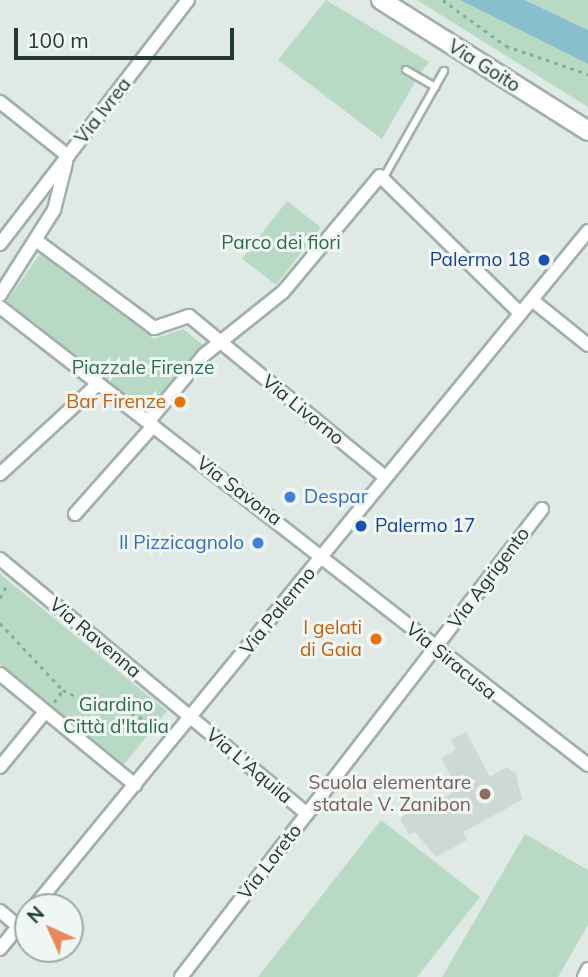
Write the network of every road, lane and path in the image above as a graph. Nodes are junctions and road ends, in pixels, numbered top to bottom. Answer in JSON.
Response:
{"nodes":[{"id":1,"x":188,"y":0,"type":"edge"},
{"id":2,"x":381,"y":0,"type":"edge"},
{"id":3,"x":443,"y":0,"type":"edge"},
{"id":4,"x":406,"y":70,"type":"dead end"},
{"id":5,"x":444,"y":71,"type":"dead end"},
{"id":6,"x":588,"y":74,"type":"edge"},
{"id":7,"x":435,"y":87,"type":"junction"},
{"id":8,"x":0,"y":102,"type":"edge"},
{"id":9,"x":588,"y":131,"type":"edge"},
{"id":10,"x":68,"y":156,"type":"junction"},
{"id":11,"x":378,"y":180,"type":"junction"},
{"id":12,"x":588,"y":231,"type":"edge"},
{"id":13,"x":37,"y":241,"type":"junction"},
{"id":14,"x":0,"y":244,"type":"edge"},
{"id":15,"x":0,"y":295,"type":"edge"},
{"id":16,"x":532,"y":300,"type":"junction"},
{"id":17,"x":0,"y":306,"type":"edge"},
{"id":18,"x":520,"y":313,"type":"junction"},
{"id":19,"x":220,"y":343,"type":"junction"},
{"id":20,"x":588,"y":345,"type":"edge"},
{"id":21,"x":99,"y":384,"type":"junction"},
{"id":22,"x":151,"y":424,"type":"junction"},
{"id":23,"x":0,"y":474,"type":"edge"},
{"id":24,"x":386,"y":477,"type":"junction"},
{"id":25,"x":542,"y":509,"type":"dead end"},
{"id":26,"x":75,"y":514,"type":"dead end"},
{"id":27,"x":324,"y":555,"type":"junction"},
{"id":28,"x":0,"y":559,"type":"edge"},
{"id":29,"x":9,"y":581,"type":"dead end"},
{"id":30,"x":0,"y":598,"type":"edge"},
{"id":31,"x":0,"y":623,"type":"edge"},
{"id":32,"x":436,"y":648,"type":"junction"},
{"id":33,"x":0,"y":674,"type":"edge"},
{"id":34,"x":46,"y":712,"type":"junction"},
{"id":35,"x":190,"y":718,"type":"junction"},
{"id":36,"x":167,"y":724,"type":"dead end"},
{"id":37,"x":586,"y":761,"type":"edge"},
{"id":38,"x":0,"y":767,"type":"edge"},
{"id":39,"x":135,"y":785,"type":"junction"},
{"id":40,"x":307,"y":814,"type":"junction"},
{"id":41,"x":46,"y":893,"type":"edge"},
{"id":42,"x":0,"y":911,"type":"edge"},
{"id":43,"x":14,"y":923,"type":"edge"},
{"id":44,"x":14,"y":931,"type":"edge"},
{"id":45,"x":0,"y":949,"type":"edge"},
{"id":46,"x":588,"y":969,"type":"edge"},
{"id":47,"x":181,"y":977,"type":"edge"},
{"id":48,"x":584,"y":977,"type":"edge"}],
"edges":[{"from":1,"to":10,"type":"street","name":"Via Ivrea"},
{"from":2,"to":9,"type":"main road","name":"Via Goito"},
{"from":3,"to":6,"type":"path"},
{"from":4,"to":7,"type":"lane"},
{"from":5,"to":7,"type":"lane"},
{"from":7,"to":11,"type":"lane"},
{"from":8,"to":10,"type":"street","name":"Via Ivrea"},
{"from":10,"to":13,"type":"street","name":"Via Ivrea"},
{"from":10,"to":14,"type":"street","name":"Via Ivrea"},
{"from":11,"to":18,"type":"street"},
{"from":11,"to":19,"type":"street"},
{"from":12,"to":16,"type":"street","name":"Via Palermo"},
{"from":13,"to":15,"type":"street","name":"Via Ivrea"},
{"from":13,"to":19,"type":"street"},
{"from":16,"to":18,"type":"street","name":"Via Palermo"},
{"from":16,"to":20,"type":"street"},
{"from":17,"to":21,"type":"street","name":"Via Savona"},
{"from":18,"to":24,"type":"street","name":"Via Palermo"},
{"from":19,"to":22,"type":"street"},
{"from":19,"to":24,"type":"street","name":"Via Livorno"},
{"from":21,"to":22,"type":"street","name":"Via Savona"},
{"from":21,"to":23,"type":"street"},
{"from":22,"to":26,"type":"street"},
{"from":22,"to":27,"type":"street","name":"Via Savona"},
{"from":24,"to":27,"type":"street","name":"Via Palermo"},
{"from":25,"to":32,"type":"street","name":"Via Agrigento"},
{"from":27,"to":32,"type":"street","name":"Via Siracusa"},
{"from":27,"to":35,"type":"street","name":"Via Palermo"},
{"from":28,"to":35,"type":"street","name":"Via Ravenna"},
{"from":29,"to":30,"type":"path"},
{"from":31,"to":36,"type":"path"},
{"from":32,"to":37,"type":"street","name":"Via Siracusa"},
{"from":32,"to":40,"type":"street","name":"Via Loreto"},
{"from":33,"to":34,"type":"street"},
{"from":34,"to":38,"type":"street"},
{"from":34,"to":39,"type":"street"},
{"from":35,"to":39,"type":"street","name":"Via Palermo"},
{"from":35,"to":40,"type":"street","name":"Via L'Aquila"},
{"from":39,"to":41,"type":"street","name":"Via Palermo"},
{"from":40,"to":47,"type":"street","name":"Via Loreto"},
{"from":42,"to":43,"type":"street"},
{"from":44,"to":45,"type":"street"},
{"from":46,"to":48,"type":"street"}]}
